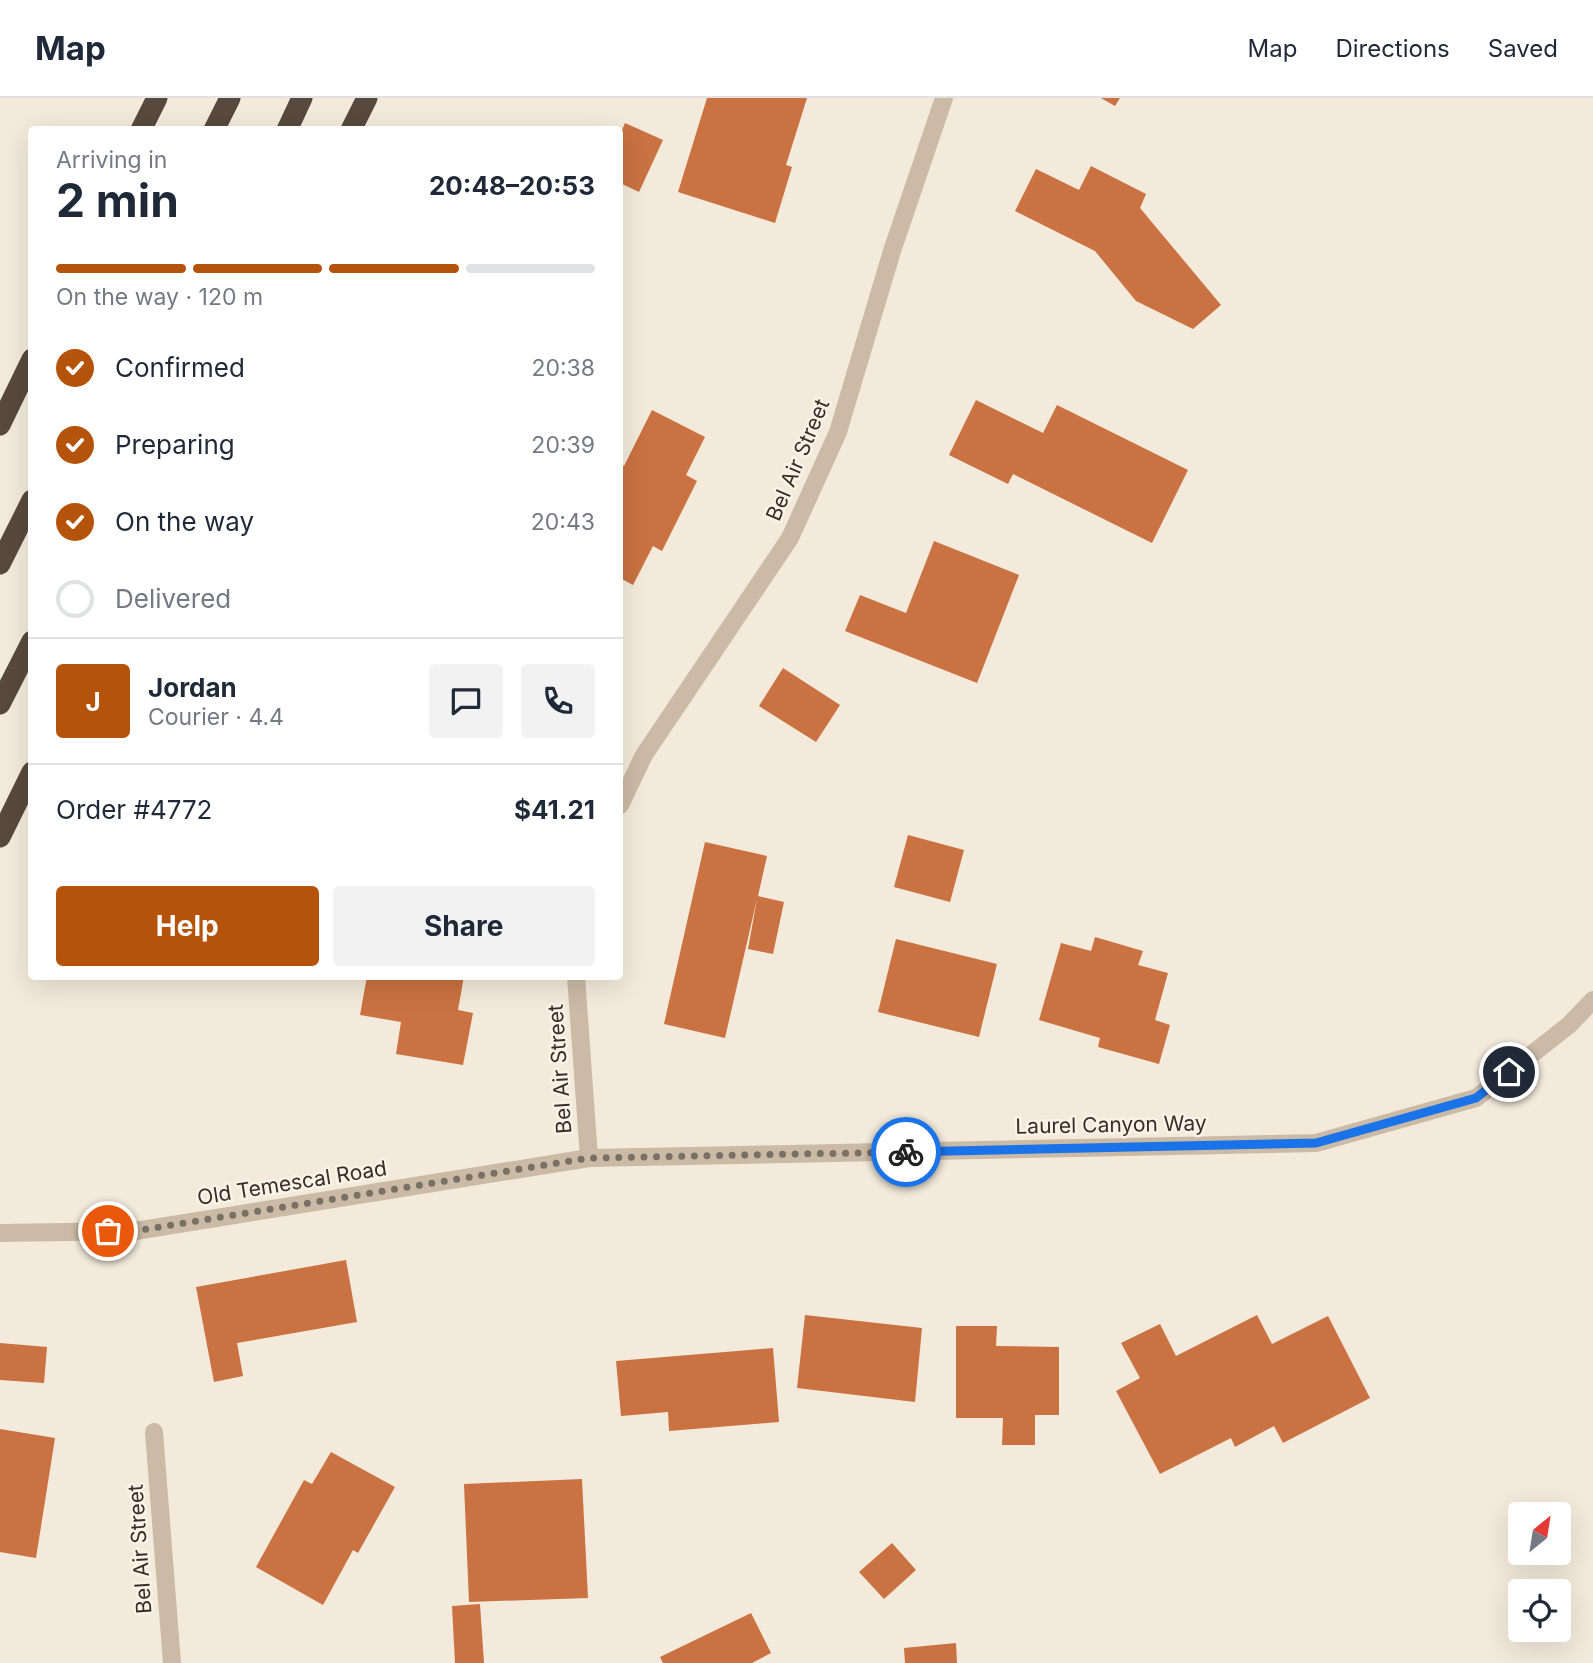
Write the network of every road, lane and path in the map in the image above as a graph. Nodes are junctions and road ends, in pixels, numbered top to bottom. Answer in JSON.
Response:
{"nodes":[{"id":1,"x":157,"y":98,"type":"edge"},
{"id":2,"x":230,"y":98,"type":"edge"},
{"id":3,"x":302,"y":98,"type":"edge"},
{"id":4,"x":367,"y":98,"type":"edge"},
{"id":5,"x":944,"y":98,"type":"edge"},
{"id":6,"x":143,"y":126,"type":"edge"},
{"id":7,"x":216,"y":126,"type":"edge"},
{"id":8,"x":289,"y":126,"type":"edge"},
{"id":9,"x":353,"y":126,"type":"edge"},
{"id":10,"x":28,"y":367,"type":"edge"},
{"id":11,"x":0,"y":425,"type":"edge"},
{"id":12,"x":28,"y":494,"type":"edge"},
{"id":13,"x":28,"y":507,"type":"edge"},
{"id":14,"x":18,"y":526,"type":"junction"},
{"id":15,"x":0,"y":564,"type":"edge"},
{"id":16,"x":28,"y":649,"type":"edge"},
{"id":17,"x":0,"y":704,"type":"edge"},
{"id":18,"x":28,"y":780,"type":"edge"},
{"id":19,"x":623,"y":799,"type":"edge"},
{"id":20,"x":0,"y":837,"type":"edge"},
{"id":21,"x":576,"y":980,"type":"edge"},
{"id":22,"x":1593,"y":1000,"type":"edge"},
{"id":23,"x":589,"y":1158,"type":"junction"},
{"id":24,"x":0,"y":1233,"type":"edge"},
{"id":25,"x":154,"y":1432,"type":"dead end"},
{"id":26,"x":172,"y":1663,"type":"edge"}],
"edges":[{"from":1,"to":6,"type":"highway"},
{"from":2,"to":7,"type":"highway"},
{"from":3,"to":8,"type":"highway"},
{"from":4,"to":9,"type":"highway"},
{"from":5,"to":19,"type":"street","name":"Bel Air Street"},
{"from":10,"to":11,"type":"highway"},
{"from":12,"to":14,"type":"highway"},
{"from":13,"to":14,"type":"highway"},
{"from":14,"to":15,"type":"highway"},
{"from":16,"to":17,"type":"highway"},
{"from":18,"to":20,"type":"highway"},
{"from":21,"to":23,"type":"street","name":"Bel Air Street"},
{"from":22,"to":23,"type":"street","name":"Laurel Canyon Way"},
{"from":23,"to":24,"type":"street","name":"Old Temescal Road"},
{"from":25,"to":26,"type":"street","name":"Bel Air Street"}]}
